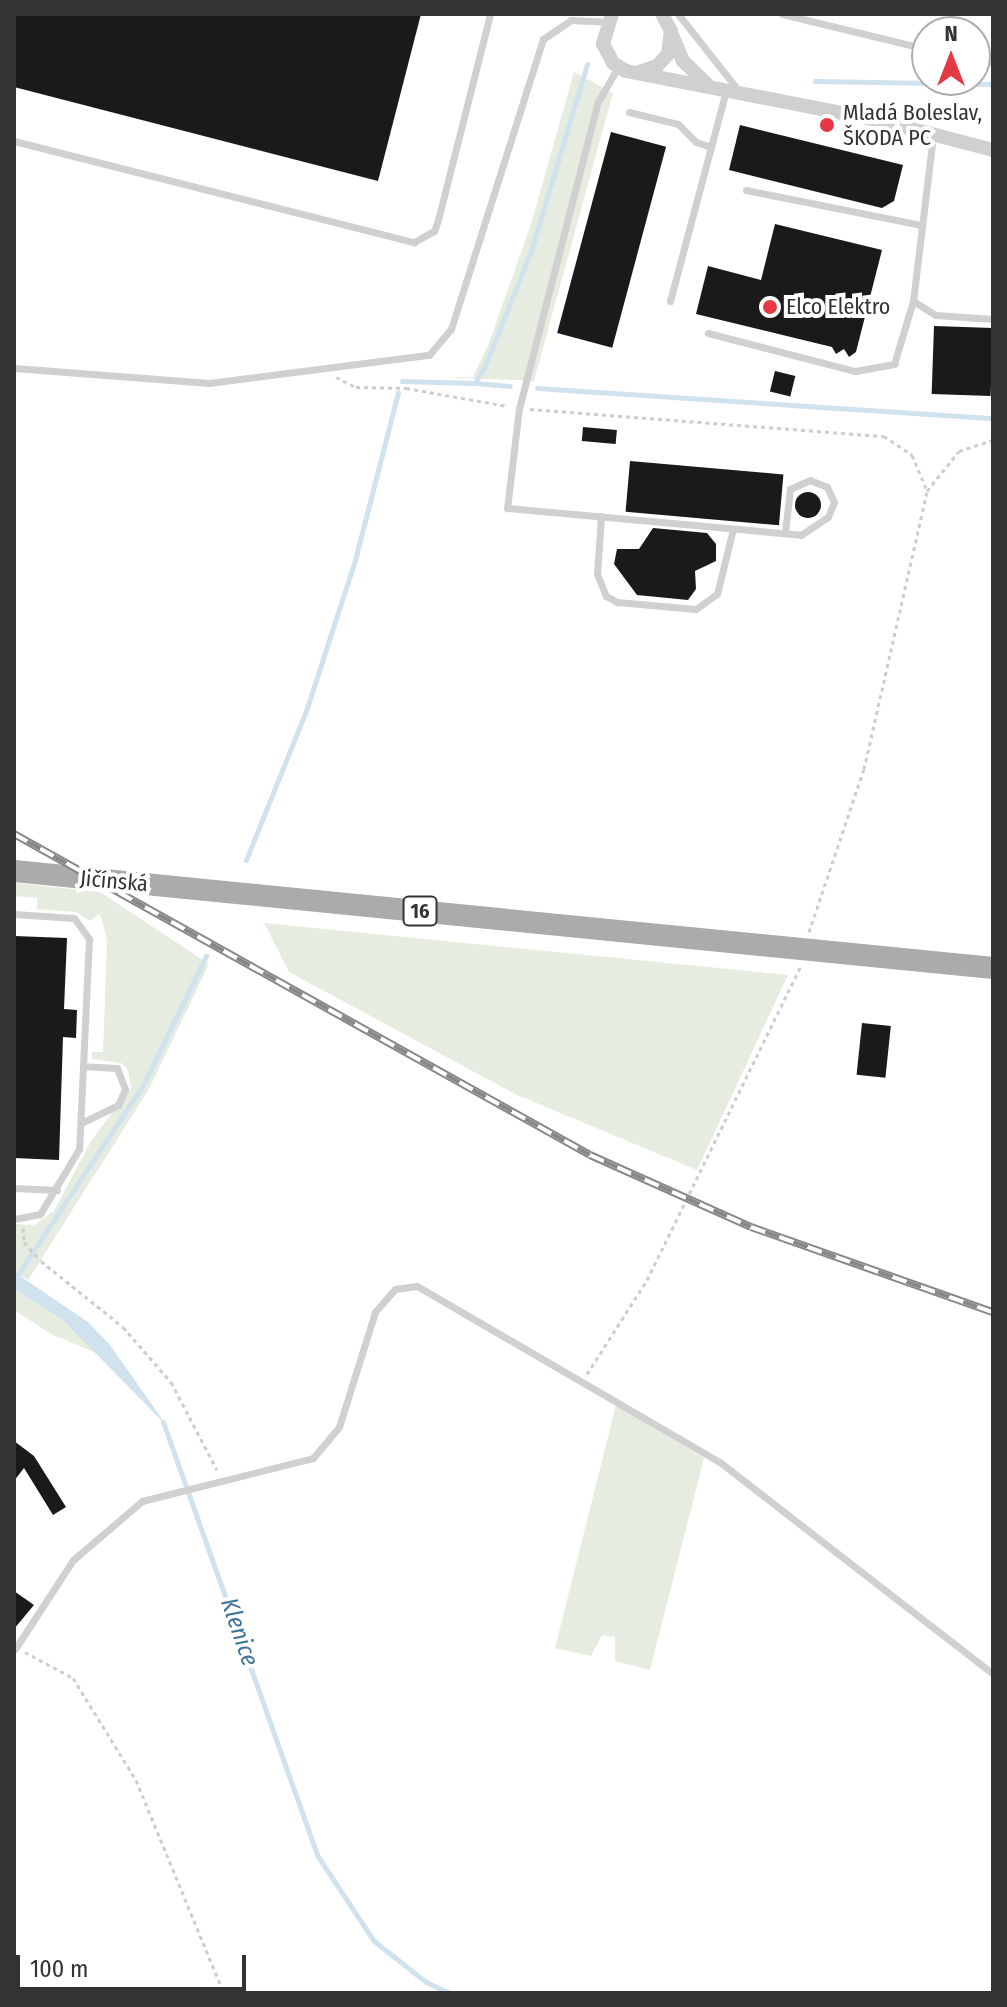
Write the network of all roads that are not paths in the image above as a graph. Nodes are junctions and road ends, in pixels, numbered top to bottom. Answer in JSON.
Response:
{"nodes":[{"id":1,"x":490,"y":14,"type":"edge"},
{"id":2,"x":662,"y":14,"type":"edge"},
{"id":3,"x":678,"y":14,"type":"edge"},
{"id":4,"x":782,"y":14,"type":"edge"},
{"id":5,"x":609,"y":18,"type":"edge"},
{"id":6,"x":671,"y":31,"type":"junction"},
{"id":7,"x":911,"y":45,"type":"edge"},
{"id":8,"x":618,"y":67,"type":"junction"},
{"id":9,"x":635,"y":72,"type":"junction"},
{"id":10,"x":708,"y":85,"type":"junction"},
{"id":11,"x":732,"y":89,"type":"junction"},
{"id":12,"x":629,"y":112,"type":"dead end"},
{"id":13,"x":933,"y":135,"type":"junction"},
{"id":14,"x":14,"y":141,"type":"edge"},
{"id":15,"x":711,"y":147,"type":"junction"},
{"id":16,"x":993,"y":150,"type":"edge"},
{"id":17,"x":746,"y":190,"type":"dead end"},
{"id":18,"x":921,"y":225,"type":"junction"},
{"id":19,"x":670,"y":301,"type":"dead end"},
{"id":20,"x":913,"y":301,"type":"junction"},
{"id":21,"x":993,"y":319,"type":"edge"},
{"id":22,"x":708,"y":333,"type":"dead end"},
{"id":23,"x":14,"y":368,"type":"edge"},
{"id":24,"x":601,"y":516,"type":"junction"},
{"id":25,"x":733,"y":529,"type":"junction"},
{"id":26,"x":785,"y":533,"type":"junction"},
{"id":27,"x":14,"y":871,"type":"edge"},
{"id":28,"x":14,"y":914,"type":"edge"},
{"id":29,"x":993,"y":968,"type":"edge"},
{"id":30,"x":84,"y":1066,"type":"junction"},
{"id":31,"x":81,"y":1123,"type":"junction"},
{"id":32,"x":14,"y":1188,"type":"edge"},
{"id":33,"x":57,"y":1190,"type":"junction"},
{"id":34,"x":18,"y":1220,"type":"edge"},
{"id":35,"x":15,"y":1649,"type":"edge"},
{"id":36,"x":993,"y":1674,"type":"edge"}],
"edges":[{"from":1,"to":14,"type":"lane"},
{"from":2,"to":6,"type":"street"},
{"from":3,"to":11,"type":"lane"},
{"from":4,"to":7,"type":"lane"},
{"from":5,"to":8,"type":"street"},
{"from":5,"to":23,"type":"lane"},
{"from":6,"to":9,"type":"street"},
{"from":6,"to":10,"type":"street"},
{"from":8,"to":9,"type":"street"},
{"from":8,"to":24,"type":"lane"},
{"from":9,"to":10,"type":"street"},
{"from":10,"to":11,"type":"street"},
{"from":11,"to":13,"type":"street"},
{"from":11,"to":15,"type":"lane"},
{"from":12,"to":15,"type":"lane"},
{"from":13,"to":16,"type":"street"},
{"from":13,"to":18,"type":"lane"},
{"from":15,"to":19,"type":"lane"},
{"from":17,"to":18,"type":"lane"},
{"from":18,"to":20,"type":"lane"},
{"from":20,"to":21,"type":"lane"},
{"from":20,"to":22,"type":"lane"},
{"from":24,"to":25,"type":"lane"},
{"from":24,"to":25,"type":"lane"},
{"from":25,"to":26,"type":"lane"},
{"from":26,"to":26,"type":"lane"},
{"from":27,"to":29,"type":"main road","name":"Jičínská","number":"16"},
{"from":28,"to":30,"type":"lane"},
{"from":30,"to":31,"type":"lane"},
{"from":30,"to":31,"type":"lane"},
{"from":31,"to":33,"type":"lane"},
{"from":32,"to":33,"type":"lane"},
{"from":33,"to":34,"type":"lane"},
{"from":35,"to":36,"type":"lane"}]}
